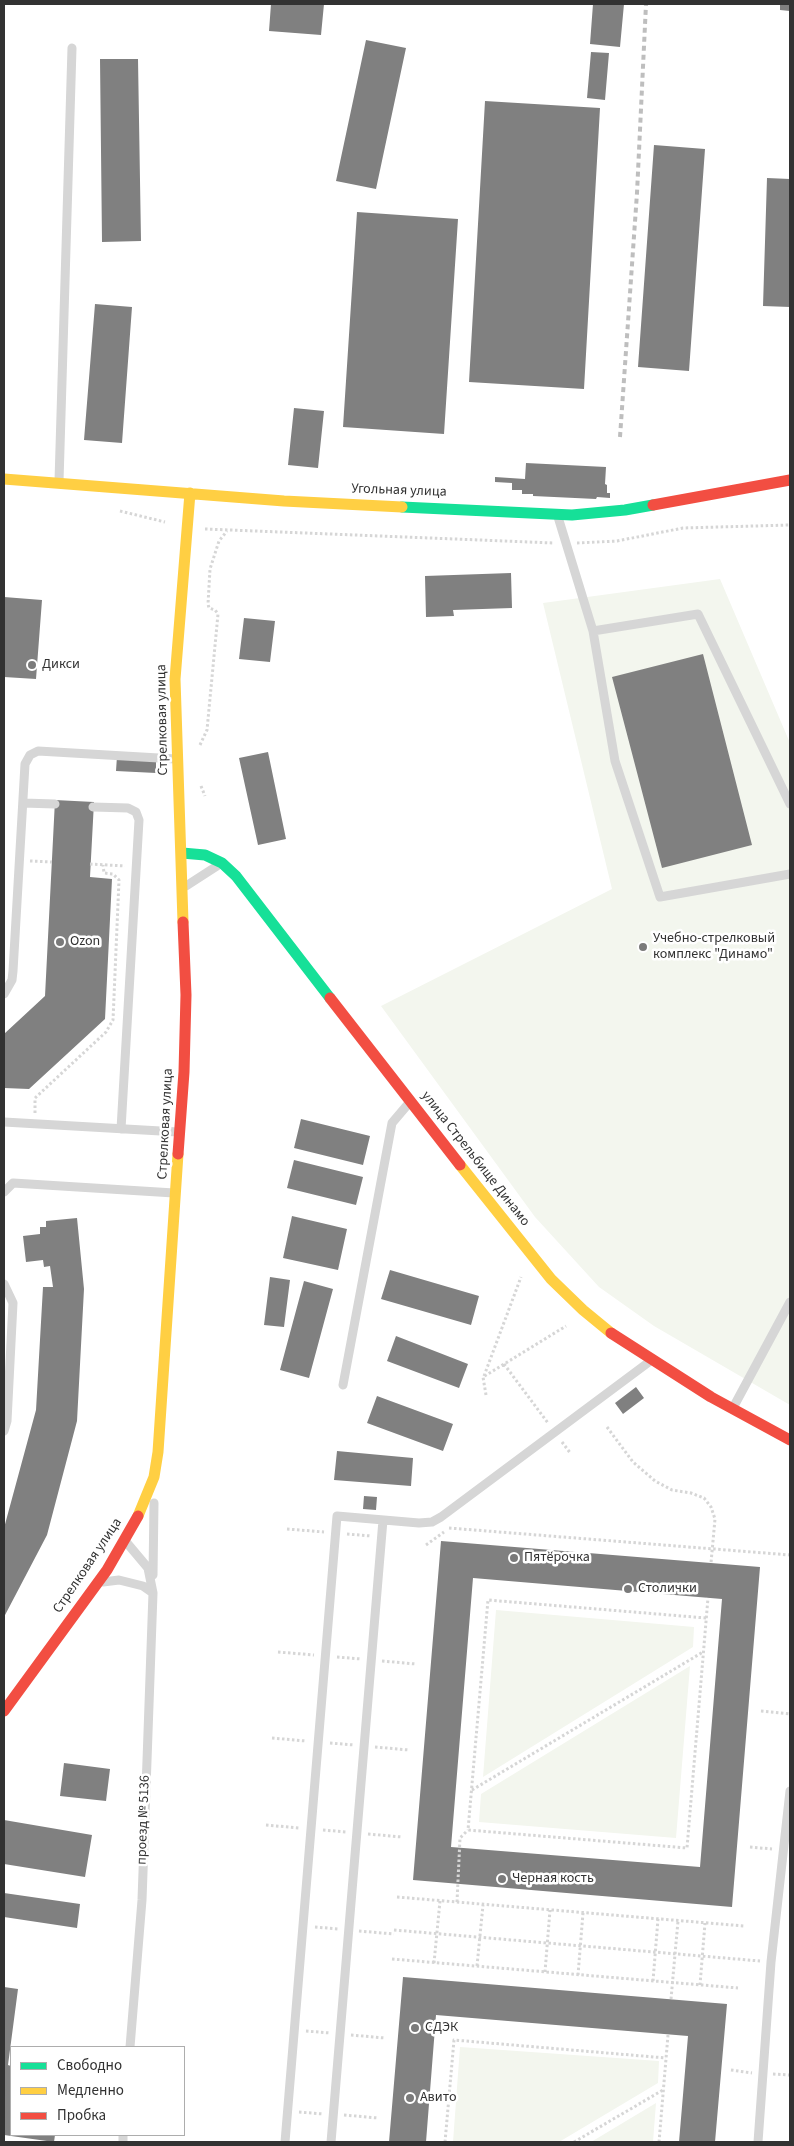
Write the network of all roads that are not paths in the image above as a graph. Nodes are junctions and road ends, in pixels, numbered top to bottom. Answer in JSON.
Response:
{"nodes":[{"id":1,"x":72,"y":48,"type":"dead end"},
{"id":2,"x":4,"y":479,"type":"edge"},
{"id":3,"x":790,"y":480,"type":"edge"},
{"id":4,"x":58,"y":484,"type":"junction"},
{"id":5,"x":190,"y":493,"type":"junction"},
{"id":6,"x":557,"y":514,"type":"junction"},
{"id":7,"x":593,"y":631,"type":"junction"},
{"id":8,"x":178,"y":759,"type":"junction"},
{"id":9,"x":23,"y":802,"type":"junction"},
{"id":10,"x":55,"y":804,"type":"dead end"},
{"id":11,"x":790,"y":804,"type":"edge"},
{"id":12,"x":93,"y":806,"type":"dead end"},
{"id":13,"x":182,"y":853,"type":"junction"},
{"id":14,"x":222,"y":863,"type":"junction"},
{"id":15,"x":790,"y":874,"type":"edge"},
{"id":16,"x":183,"y":888,"type":"junction"},
{"id":17,"x":4,"y":994,"type":"edge"},
{"id":18,"x":411,"y":1101,"type":"junction"},
{"id":19,"x":4,"y":1122,"type":"edge"},
{"id":20,"x":121,"y":1129,"type":"junction"},
{"id":21,"x":181,"y":1132,"type":"junction"},
{"id":22,"x":8,"y":1183,"type":"edge"},
{"id":23,"x":4,"y":1192,"type":"edge"},
{"id":24,"x":176,"y":1193,"type":"junction"},
{"id":25,"x":4,"y":1284,"type":"edge"},
{"id":26,"x":790,"y":1302,"type":"edge"},
{"id":27,"x":652,"y":1360,"type":"junction"},
{"id":28,"x":343,"y":1384,"type":"dead end"},
{"id":29,"x":733,"y":1408,"type":"junction"},
{"id":30,"x":4,"y":1431,"type":"edge"},
{"id":31,"x":790,"y":1440,"type":"edge"},
{"id":32,"x":154,"y":1477,"type":"junction"},
{"id":33,"x":383,"y":1520,"type":"junction"},
{"id":34,"x":125,"y":1541,"type":"junction"},
{"id":35,"x":97,"y":1583,"type":"junction"},
{"id":36,"x":152,"y":1593,"type":"junction"},
{"id":37,"x":4,"y":1710,"type":"edge"},
{"id":38,"x":790,"y":1791,"type":"edge"},
{"id":39,"x":130,"y":2046,"type":"edge"},
{"id":40,"x":285,"y":2142,"type":"edge"},
{"id":41,"x":331,"y":2142,"type":"edge"},
{"id":42,"x":758,"y":2142,"type":"edge"}],
"edges":[{"from":1,"to":4,"type":"lane"},
{"from":2,"to":4,"type":"street","name":"Угольная улица"},
{"from":3,"to":6,"type":"street","name":"Угольная улица"},
{"from":4,"to":5,"type":"street","name":"Угольная улица"},
{"from":5,"to":6,"type":"street","name":"Угольная улица"},
{"from":5,"to":8,"type":"street","name":"Стрелковая улица"},
{"from":6,"to":7,"type":"lane"},
{"from":7,"to":11,"type":"lane"},
{"from":7,"to":15,"type":"lane"},
{"from":8,"to":9,"type":"lane"},
{"from":8,"to":13,"type":"street","name":"Стрелковая улица"},
{"from":9,"to":10,"type":"lane"},
{"from":9,"to":17,"type":"lane"},
{"from":12,"to":20,"type":"lane"},
{"from":13,"to":14,"type":"street","name":"улица Стрельбище Динамо"},
{"from":13,"to":16,"type":"street","name":"Стрелковая улица"},
{"from":14,"to":16,"type":"lane"},
{"from":14,"to":18,"type":"street","name":"улица Стрельбище Динамо"},
{"from":16,"to":21,"type":"street","name":"Стрелковая улица"},
{"from":18,"to":27,"type":"street","name":"улица Стрельбище Динамо"},
{"from":18,"to":28,"type":"lane"},
{"from":19,"to":20,"type":"lane"},
{"from":20,"to":21,"type":"lane"},
{"from":21,"to":24,"type":"street","name":"Стрелковая улица"},
{"from":22,"to":23,"type":"lane"},
{"from":22,"to":24,"type":"lane"},
{"from":24,"to":32,"type":"street","name":"Стрелковая улица"},
{"from":25,"to":30,"type":"lane"},
{"from":26,"to":29,"type":"lane"},
{"from":27,"to":29,"type":"street","name":"улица Стрельбище Динамо"},
{"from":27,"to":33,"type":"lane"},
{"from":29,"to":31,"type":"street","name":"улица Стрельбище Динамо"},
{"from":32,"to":34,"type":"street","name":"Стрелковая улица"},
{"from":32,"to":36,"type":"lane","name":"проезд № 5136"},
{"from":33,"to":40,"type":"lane"},
{"from":33,"to":41,"type":"lane"},
{"from":34,"to":35,"type":"street","name":"Стрелковая улица"},
{"from":34,"to":36,"type":"lane","name":"проезд № 5136"},
{"from":35,"to":36,"type":"lane"},
{"from":35,"to":37,"type":"street","name":"Стрелковая улица"},
{"from":36,"to":39,"type":"lane","name":"проезд № 5136"},
{"from":38,"to":42,"type":"lane"}]}
